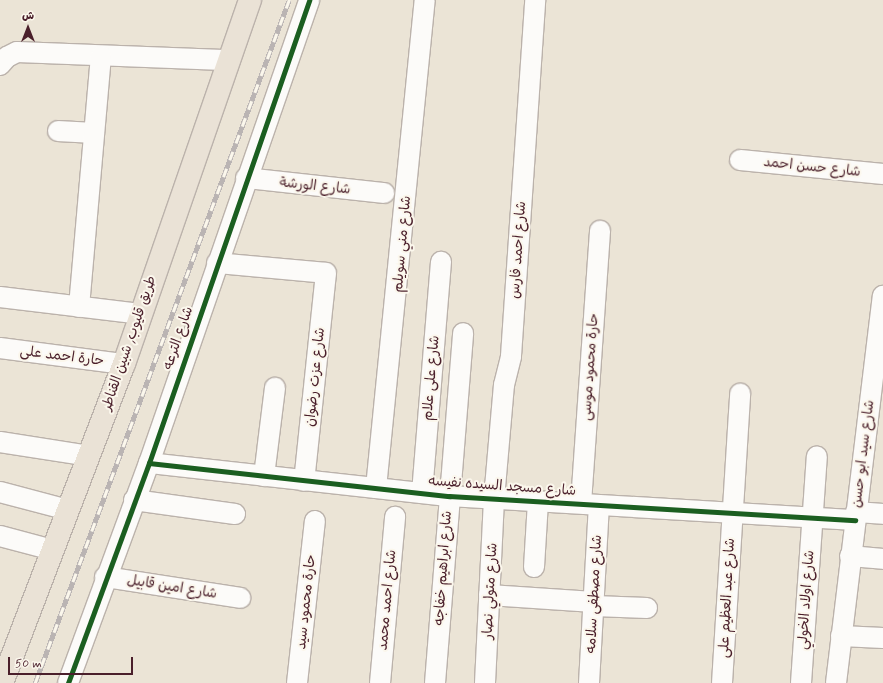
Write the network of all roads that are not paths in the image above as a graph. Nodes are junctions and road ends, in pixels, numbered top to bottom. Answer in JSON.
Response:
{"nodes":[{"id":1,"x":250,"y":0,"type":"edge"},
{"id":2,"x":309,"y":0,"type":"edge"},
{"id":3,"x":426,"y":0,"type":"edge"},
{"id":4,"x":535,"y":0,"type":"edge"},
{"id":5,"x":101,"y":56,"type":"junction"},
{"id":6,"x":230,"y":60,"type":"junction"},
{"id":7,"x":0,"y":65,"type":"edge"},
{"id":8,"x":58,"y":131,"type":"dead end"},
{"id":9,"x":94,"y":133,"type":"junction"},
{"id":10,"x":740,"y":160,"type":"dead end"},
{"id":11,"x":883,"y":174,"type":"edge"},
{"id":12,"x":246,"y":178,"type":"junction"},
{"id":13,"x":384,"y":194,"type":"dead end"},
{"id":14,"x":600,"y":231,"type":"dead end"},
{"id":15,"x":441,"y":262,"type":"dead end"},
{"id":16,"x":217,"y":263,"type":"junction"},
{"id":17,"x":883,"y":296,"type":"edge"},
{"id":18,"x":0,"y":297,"type":"edge"},
{"id":19,"x":79,"y":307,"type":"junction"},
{"id":20,"x":140,"y":314,"type":"junction"},
{"id":21,"x":463,"y":332,"type":"dead end"},
{"id":22,"x":0,"y":348,"type":"edge"},
{"id":23,"x":124,"y":364,"type":"junction"},
{"id":24,"x":275,"y":388,"type":"dead end"},
{"id":25,"x":740,"y":394,"type":"dead end"},
{"id":26,"x":0,"y":442,"type":"edge"},
{"id":27,"x":89,"y":456,"type":"junction"},
{"id":28,"x":817,"y":457,"type":"dead end"},
{"id":29,"x":149,"y":463,"type":"junction"},
{"id":30,"x":264,"y":476,"type":"junction"},
{"id":31,"x":304,"y":481,"type":"junction"},
{"id":32,"x":376,"y":488,"type":"junction"},
{"id":33,"x":0,"y":492,"type":"edge"},
{"id":34,"x":422,"y":493,"type":"junction"},
{"id":35,"x":449,"y":496,"type":"junction"},
{"id":36,"x":494,"y":499,"type":"junction"},
{"id":37,"x":134,"y":500,"type":"junction"},
{"id":38,"x":538,"y":501,"type":"junction"},
{"id":39,"x":590,"y":504,"type":"junction"},
{"id":40,"x":68,"y":510,"type":"junction"},
{"id":41,"x":732,"y":512,"type":"junction"},
{"id":42,"x":235,"y":514,"type":"dead end"},
{"id":43,"x":883,"y":514,"type":"edge"},
{"id":44,"x":855,"y":516,"type":"junction"},
{"id":45,"x":395,"y":517,"type":"dead end"},
{"id":46,"x":812,"y":517,"type":"junction"},
{"id":47,"x":315,"y":521,"type":"dead end"},
{"id":48,"x":0,"y":536,"type":"edge"},
{"id":49,"x":53,"y":550,"type":"junction"},
{"id":50,"x":850,"y":556,"type":"junction"},
{"id":51,"x":883,"y":559,"type":"edge"},
{"id":52,"x":534,"y":567,"type":"dead end"},
{"id":53,"x":105,"y":577,"type":"junction"},
{"id":54,"x":490,"y":595,"type":"junction"},
{"id":55,"x":240,"y":598,"type":"dead end"},
{"id":56,"x":594,"y":604,"type":"junction"},
{"id":57,"x":647,"y":608,"type":"dead end"},
{"id":58,"x":841,"y":636,"type":"junction"},
{"id":59,"x":883,"y":638,"type":"edge"},
{"id":60,"x":2,"y":683,"type":"edge"},
{"id":61,"x":68,"y":683,"type":"edge"},
{"id":62,"x":297,"y":683,"type":"edge"},
{"id":63,"x":380,"y":683,"type":"edge"},
{"id":64,"x":435,"y":683,"type":"edge"},
{"id":65,"x":485,"y":683,"type":"edge"},
{"id":66,"x":589,"y":683,"type":"edge"},
{"id":67,"x":722,"y":683,"type":"edge"},
{"id":68,"x":801,"y":683,"type":"edge"},
{"id":69,"x":836,"y":683,"type":"edge"}],
"edges":[{"from":1,"to":6,"type":"main road","name":"طريق قليوب, شبين القناطر"},
{"from":2,"to":12,"type":"street","name":"شارع الترعه"},
{"from":3,"to":32,"type":"street","name":"شارع مني سويلم"},
{"from":4,"to":36,"type":"street","name":"شارع احمد فارس"},
{"from":5,"to":6,"type":"street"},
{"from":5,"to":7,"type":"street"},
{"from":5,"to":9,"type":"street"},
{"from":6,"to":20,"type":"main road","name":"طريق قليوب, شبين القناطر"},
{"from":8,"to":9,"type":"street"},
{"from":9,"to":19,"type":"street"},
{"from":10,"to":11,"type":"street","name":"شارع حسن احمد"},
{"from":12,"to":13,"type":"street","name":"شارع الورشة"},
{"from":12,"to":16,"type":"street","name":"شارع الترعه"},
{"from":14,"to":39,"type":"street","name":"حارة محمود موسى"},
{"from":15,"to":34,"type":"street","name":"شارع على علام"},
{"from":16,"to":29,"type":"street","name":"شارع الترعه"},
{"from":16,"to":31,"type":"street","name":"شارع عزت رضوان"},
{"from":17,"to":44,"type":"street","name":"شارع سيد ابو حسن"},
{"from":18,"to":19,"type":"street"},
{"from":19,"to":20,"type":"street"},
{"from":20,"to":23,"type":"main road","name":"طريق قليوب, شبين القناطر"},
{"from":21,"to":35,"type":"street","name":"شارع ابراهيم خفاجه"},
{"from":22,"to":23,"type":"street","name":"حارة احمد على"},
{"from":23,"to":27,"type":"main road","name":"طريق قليوب, شبين القناطر"},
{"from":24,"to":30,"type":"street"},
{"from":25,"to":41,"type":"street","name":"شارع عبد العظيم على"},
{"from":26,"to":27,"type":"street"},
{"from":27,"to":40,"type":"main road","name":"طريق قليوب, شبين القناطر"},
{"from":28,"to":46,"type":"street","name":"شارع اولاد الخولي"},
{"from":29,"to":30,"type":"street","name":"شارع مسجد السيده نفيسه"},
{"from":29,"to":37,"type":"street","name":"شارع الترعه"},
{"from":30,"to":31,"type":"street","name":"شارع مسجد السيده نفيسه"},
{"from":31,"to":32,"type":"street","name":"شارع مسجد السيده نفيسه"},
{"from":32,"to":34,"type":"street","name":"شارع مسجد السيده نفيسه"},
{"from":33,"to":40,"type":"street"},
{"from":34,"to":35,"type":"street","name":"شارع مسجد السيده نفيسه"},
{"from":35,"to":36,"type":"street","name":"شارع مسجد السيده نفيسه"},
{"from":35,"to":64,"type":"street","name":"شارع ابراهيم خفاجه"},
{"from":36,"to":38,"type":"street","name":"شارع مسجد السيده نفيسه"},
{"from":36,"to":54,"type":"street","name":"شارع متولي نصار"},
{"from":37,"to":42,"type":"street"},
{"from":37,"to":53,"type":"street","name":"شارع الترعه"},
{"from":38,"to":39,"type":"street","name":"شارع مسجد السيده نفيسه"},
{"from":38,"to":52,"type":"street","name":"شارع مسجد السيده نفيسه"},
{"from":39,"to":41,"type":"street","name":"شارع مسجد السيده نفيسه"},
{"from":39,"to":56,"type":"street","name":"شارع مصطفى سلامه"},
{"from":40,"to":49,"type":"main road","name":"طريق قليوب, شبين القناطر"},
{"from":41,"to":46,"type":"street","name":"شارع مسجد السيده نفيسه"},
{"from":41,"to":67,"type":"street","name":"شارع عبد العظيم على"},
{"from":43,"to":44,"type":"street","name":"شارع مسجد السيده نفيسه"},
{"from":44,"to":46,"type":"street","name":"شارع مسجد السيده نفيسه"},
{"from":44,"to":50,"type":"street","name":"شارع سيد ابو حسن"},
{"from":45,"to":63,"type":"street","name":"شارع احمد محمد"},
{"from":46,"to":68,"type":"street","name":"شارع اولاد الخولي"},
{"from":47,"to":62,"type":"street","name":"حارة محمود سيد"},
{"from":48,"to":49,"type":"street"},
{"from":49,"to":60,"type":"main road","name":"طريق قليوب, شبين القناطر"},
{"from":50,"to":51,"type":"street"},
{"from":50,"to":58,"type":"street","name":"شارع سيد ابو حسن"},
{"from":53,"to":55,"type":"street","name":"شارع امين قابيل"},
{"from":53,"to":61,"type":"street","name":"شارع الترعه"},
{"from":54,"to":56,"type":"street"},
{"from":54,"to":65,"type":"street","name":"شارع متولي نصار"},
{"from":56,"to":57,"type":"street"},
{"from":56,"to":66,"type":"street","name":"شارع مصطفى سلامه"},
{"from":58,"to":59,"type":"street"},
{"from":58,"to":69,"type":"street","name":"شارع سيد ابو حسن"}]}
